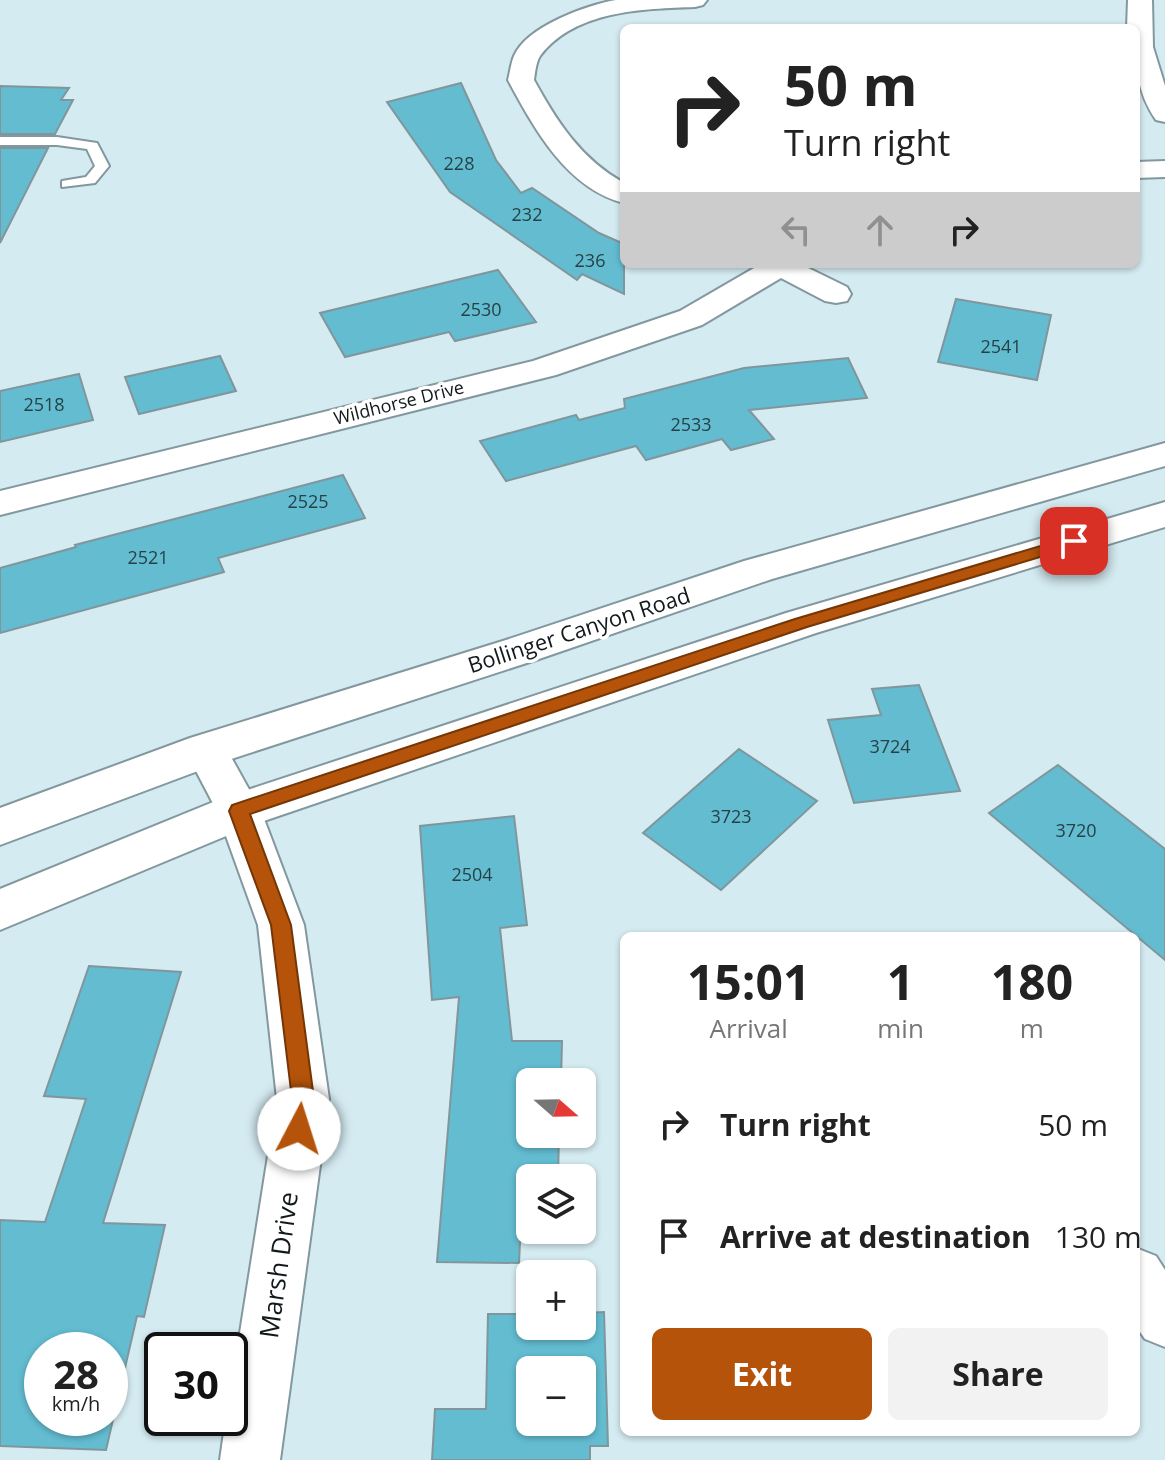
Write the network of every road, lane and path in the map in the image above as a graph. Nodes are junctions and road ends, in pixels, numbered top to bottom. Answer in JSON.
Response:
{"nodes":[{"id":1,"x":695,"y":0,"type":"edge"},
{"id":2,"x":1140,"y":0,"type":"edge"},
{"id":3,"x":1139,"y":24,"type":"edge"},
{"id":4,"x":1140,"y":38,"type":"edge"},
{"id":5,"x":1154,"y":69,"type":"edge"},
{"id":6,"x":1165,"y":114,"type":"edge"},
{"id":7,"x":0,"y":141,"type":"edge"},
{"id":8,"x":1165,"y":169,"type":"edge"},
{"id":9,"x":1140,"y":170,"type":"edge"},
{"id":10,"x":67,"y":184,"type":"dead end"},
{"id":11,"x":620,"y":192,"type":"edge"},
{"id":12,"x":775,"y":268,"type":"edge"},
{"id":13,"x":786,"y":268,"type":"edge"},
{"id":14,"x":836,"y":294,"type":"dead end"},
{"id":15,"x":1165,"y":454,"type":"edge"},
{"id":16,"x":0,"y":503,"type":"edge"},
{"id":17,"x":1165,"y":514,"type":"edge"},
{"id":18,"x":206,"y":750,"type":"junction"},
{"id":19,"x":239,"y":811,"type":"junction"},
{"id":20,"x":0,"y":827,"type":"edge"},
{"id":21,"x":0,"y":910,"type":"edge"},
{"id":22,"x":1140,"y":1282,"type":"edge"},
{"id":23,"x":1165,"y":1319,"type":"edge"},
{"id":24,"x":250,"y":1460,"type":"edge"}],
"edges":[{"from":1,"to":11,"type":"street"},
{"from":2,"to":3,"type":"street"},
{"from":4,"to":5,"type":"street"},
{"from":5,"to":6,"type":"street"},
{"from":7,"to":10,"type":"lane"},
{"from":8,"to":9,"type":"street"},
{"from":12,"to":16,"type":"street","name":"Wildhorse Drive"},
{"from":13,"to":14,"type":"street"},
{"from":15,"to":18,"type":"main road","name":"Bollinger Canyon Road"},
{"from":17,"to":19,"type":"main road"},
{"from":18,"to":19,"type":"street","name":"Marsh Drive"},
{"from":18,"to":20,"type":"main road","name":"Bollinger Canyon Road"},
{"from":19,"to":21,"type":"main road"},
{"from":19,"to":24,"type":"street","name":"Marsh Drive"},
{"from":22,"to":23,"type":"street"}]}
